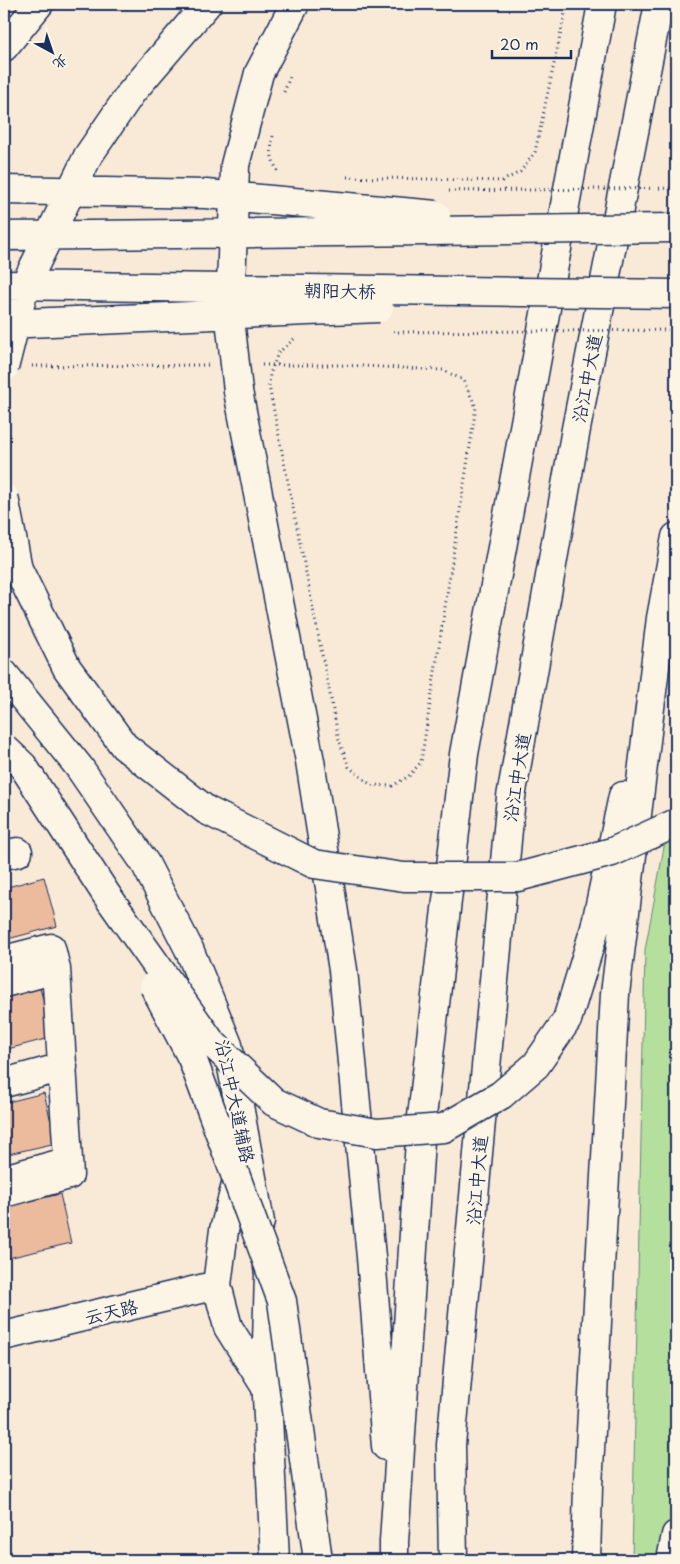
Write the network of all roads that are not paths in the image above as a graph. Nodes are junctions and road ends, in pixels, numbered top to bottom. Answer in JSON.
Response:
{"nodes":[{"id":1,"x":39,"y":4,"type":"edge"},
{"id":2,"x":207,"y":4,"type":"edge"},
{"id":3,"x":296,"y":4,"type":"edge"},
{"id":4,"x":602,"y":4,"type":"edge"},
{"id":5,"x":659,"y":4,"type":"edge"},
{"id":6,"x":4,"y":47,"type":"edge"},
{"id":7,"x":4,"y":190,"type":"edge"},
{"id":8,"x":676,"y":228,"type":"edge"},
{"id":9,"x":577,"y":229,"type":"junction"},
{"id":10,"x":4,"y":236,"type":"edge"},
{"id":11,"x":4,"y":285,"type":"edge"},
{"id":12,"x":535,"y":293,"type":"junction"},
{"id":13,"x":676,"y":294,"type":"edge"},
{"id":14,"x":4,"y":324,"type":"edge"},
{"id":15,"x":14,"y":367,"type":"edge"},
{"id":16,"x":4,"y":497,"type":"edge"},
{"id":17,"x":676,"y":537,"type":"edge"},
{"id":18,"x":661,"y":618,"type":"junction"},
{"id":19,"x":4,"y":674,"type":"edge"},
{"id":20,"x":4,"y":748,"type":"edge"},
{"id":21,"x":676,"y":823,"type":"edge"},
{"id":22,"x":106,"y":894,"type":"junction"},
{"id":23,"x":4,"y":960,"type":"edge"},
{"id":24,"x":56,"y":970,"type":"junction"},
{"id":25,"x":4,"y":983,"type":"edge"},
{"id":26,"x":63,"y":1067,"type":"junction"},
{"id":27,"x":4,"y":1083,"type":"edge"},
{"id":28,"x":246,"y":1146,"type":"junction"},
{"id":29,"x":69,"y":1175,"type":"junction"},
{"id":30,"x":4,"y":1178,"type":"edge"},
{"id":31,"x":4,"y":1193,"type":"edge"},
{"id":32,"x":217,"y":1286,"type":"junction"},
{"id":33,"x":4,"y":1336,"type":"edge"},
{"id":34,"x":267,"y":1389,"type":"junction"},
{"id":35,"x":676,"y":1535,"type":"edge"},
{"id":36,"x":394,"y":1551,"type":"edge"},
{"id":37,"x":275,"y":1560,"type":"edge"},
{"id":38,"x":318,"y":1560,"type":"edge"},
{"id":39,"x":453,"y":1560,"type":"edge"},
{"id":40,"x":586,"y":1560,"type":"edge"},
{"id":41,"x":671,"y":1560,"type":"edge"}],
"edges":[{"from":1,"to":6,"type":"main road"},
{"from":2,"to":15,"type":"main road","bridge":true},
{"from":3,"to":36,"type":"main road","bridge":true},
{"from":4,"to":36,"type":"main road"},
{"from":5,"to":39,"type":"main road","name":"沿江中大道"},
{"from":7,"to":9,"type":"main road","bridge":true},
{"from":8,"to":9,"type":"main road","bridge":true},
{"from":9,"to":10,"type":"main road","bridge":true},
{"from":11,"to":12,"type":"main road","name":"朝阳大桥","bridge":true},
{"from":12,"to":13,"type":"main road","name":"朝阳大桥","bridge":true},
{"from":12,"to":14,"type":"main road","bridge":true},
{"from":16,"to":21,"type":"main road","bridge":true},
{"from":17,"to":18,"type":"main road"},
{"from":18,"to":22,"type":"main road","bridge":true},
{"from":18,"to":40,"type":"main road"},
{"from":19,"to":28,"type":"main road","name":"沿江中大道辅路"},
{"from":20,"to":22,"type":"main road","bridge":true},
{"from":22,"to":38,"type":"main road","bridge":true},
{"from":23,"to":24,"type":"main road"},
{"from":24,"to":25,"type":"main road"},
{"from":24,"to":26,"type":"main road"},
{"from":26,"to":27,"type":"main road"},
{"from":26,"to":29,"type":"main road"},
{"from":28,"to":32,"type":"main road"},
{"from":28,"to":34,"type":"main road","name":"沿江中大道辅路"},
{"from":29,"to":30,"type":"main road"},
{"from":29,"to":31,"type":"main road"},
{"from":32,"to":33,"type":"main road","name":"云天路"},
{"from":32,"to":34,"type":"main road"},
{"from":34,"to":37,"type":"main road","name":"沿江中大道辅路"},
{"from":35,"to":41,"type":"main road"}]}
